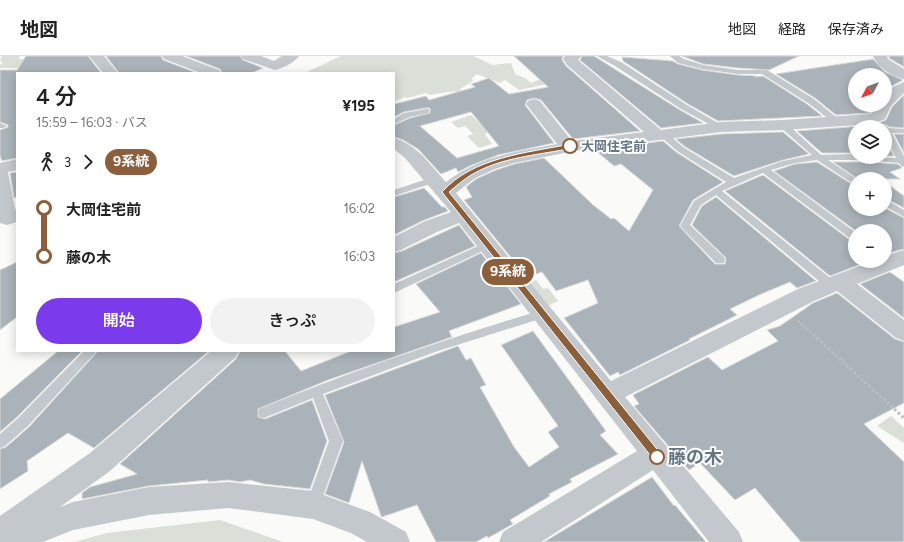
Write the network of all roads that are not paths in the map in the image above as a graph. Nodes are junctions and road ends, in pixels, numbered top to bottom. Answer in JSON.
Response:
{"nodes":[{"id":1,"x":96,"y":56,"type":"edge"},
{"id":2,"x":169,"y":56,"type":"edge"},
{"id":3,"x":214,"y":56,"type":"edge"},
{"id":4,"x":248,"y":56,"type":"edge"},
{"id":5,"x":292,"y":56,"type":"edge"},
{"id":6,"x":574,"y":56,"type":"edge"},
{"id":7,"x":601,"y":56,"type":"edge"},
{"id":8,"x":674,"y":56,"type":"edge"},
{"id":9,"x":880,"y":56,"type":"edge"},
{"id":10,"x":194,"y":66,"type":"junction"},
{"id":11,"x":105,"y":72,"type":"edge"},
{"id":12,"x":211,"y":72,"type":"edge"},
{"id":13,"x":904,"y":75,"type":"edge"},
{"id":14,"x":904,"y":87,"type":"edge"},
{"id":15,"x":534,"y":104,"type":"dead end"},
{"id":16,"x":426,"y":111,"type":"dead end"},
{"id":17,"x":884,"y":118,"type":"edge"},
{"id":18,"x":395,"y":121,"type":"edge"},
{"id":19,"x":837,"y":121,"type":"junction"},
{"id":20,"x":783,"y":125,"type":"junction"},
{"id":21,"x":721,"y":127,"type":"junction"},
{"id":22,"x":904,"y":131,"type":"edge"},
{"id":23,"x":660,"y":134,"type":"junction"},
{"id":24,"x":395,"y":143,"type":"edge"},
{"id":25,"x":568,"y":147,"type":"junction"},
{"id":26,"x":821,"y":158,"type":"junction"},
{"id":27,"x":903,"y":162,"type":"edge"},
{"id":28,"x":16,"y":164,"type":"edge"},
{"id":29,"x":0,"y":168,"type":"edge"},
{"id":30,"x":765,"y":170,"type":"junction"},
{"id":31,"x":0,"y":174,"type":"edge"},
{"id":32,"x":848,"y":177,"type":"edge"},
{"id":33,"x":733,"y":182,"type":"junction"},
{"id":34,"x":439,"y":186,"type":"junction"},
{"id":35,"x":716,"y":191,"type":"junction"},
{"id":36,"x":395,"y":193,"type":"edge"},
{"id":37,"x":892,"y":206,"type":"edge"},
{"id":38,"x":904,"y":214,"type":"edge"},
{"id":39,"x":16,"y":215,"type":"edge"},
{"id":40,"x":463,"y":215,"type":"junction"},
{"id":41,"x":848,"y":232,"type":"edge"},
{"id":42,"x":395,"y":244,"type":"edge"},
{"id":43,"x":487,"y":245,"type":"junction"},
{"id":44,"x":720,"y":260,"type":"dead end"},
{"id":45,"x":893,"y":260,"type":"edge"},
{"id":46,"x":834,"y":283,"type":"junction"},
{"id":47,"x":395,"y":289,"type":"edge"},
{"id":48,"x":542,"y":314,"type":"junction"},
{"id":49,"x":904,"y":332,"type":"edge"},
{"id":50,"x":90,"y":352,"type":"edge"},
{"id":51,"x":226,"y":352,"type":"edge"},
{"id":52,"x":316,"y":391,"type":"junction"},
{"id":53,"x":608,"y":394,"type":"junction"},
{"id":54,"x":264,"y":413,"type":"dead end"},
{"id":55,"x":0,"y":442,"type":"edge"},
{"id":56,"x":655,"y":454,"type":"junction"},
{"id":57,"x":313,"y":505,"type":"junction"},
{"id":58,"x":0,"y":533,"type":"edge"},
{"id":59,"x":7,"y":542,"type":"edge"},
{"id":60,"x":395,"y":542,"type":"edge"},
{"id":61,"x":514,"y":542,"type":"edge"},
{"id":62,"x":728,"y":542,"type":"edge"}],
"edges":[{"from":1,"to":11,"type":"street"},
{"from":2,"to":10,"type":"street"},
{"from":3,"to":10,"type":"street"},
{"from":4,"to":5,"type":"street"},
{"from":6,"to":23,"type":"street"},
{"from":7,"to":21,"type":"lane"},
{"from":8,"to":19,"type":"lane"},
{"from":9,"to":13,"type":"street"},
{"from":10,"to":12,"type":"street"},
{"from":14,"to":17,"type":"street"},
{"from":15,"to":25,"type":"street"},
{"from":16,"to":18,"type":"lane"},
{"from":17,"to":19,"type":"street"},
{"from":17,"to":22,"type":"lane"},
{"from":17,"to":27,"type":"lane"},
{"from":19,"to":20,"type":"street"},
{"from":20,"to":21,"type":"street"},
{"from":20,"to":26,"type":"lane"},
{"from":21,"to":23,"type":"street"},
{"from":23,"to":25,"type":"street"},
{"from":23,"to":33,"type":"lane"},
{"from":24,"to":34,"type":"street"},
{"from":25,"to":34,"type":"street"},
{"from":26,"to":27,"type":"lane"},
{"from":26,"to":30,"type":"lane"},
{"from":26,"to":32,"type":"lane"},
{"from":28,"to":29,"type":"street"},
{"from":30,"to":33,"type":"lane"},
{"from":30,"to":41,"type":"lane"},
{"from":31,"to":39,"type":"street"},
{"from":33,"to":35,"type":"lane"},
{"from":34,"to":36,"type":"lane"},
{"from":34,"to":40,"type":"street"},
{"from":35,"to":44,"type":"lane"},
{"from":35,"to":46,"type":"lane"},
{"from":37,"to":38,"type":"lane"},
{"from":40,"to":42,"type":"street"},
{"from":40,"to":43,"type":"street"},
{"from":43,"to":47,"type":"lane"},
{"from":43,"to":48,"type":"street"},
{"from":45,"to":46,"type":"street"},
{"from":46,"to":49,"type":"street"},
{"from":46,"to":53,"type":"street"},
{"from":48,"to":52,"type":"lane"},
{"from":48,"to":53,"type":"street"},
{"from":50,"to":55,"type":"lane"},
{"from":51,"to":58,"type":"street"},
{"from":52,"to":54,"type":"lane"},
{"from":52,"to":57,"type":"lane"},
{"from":53,"to":56,"type":"street"},
{"from":56,"to":61,"type":"street"},
{"from":56,"to":62,"type":"street"},
{"from":57,"to":59,"type":"street"},
{"from":57,"to":60,"type":"street"}]}
